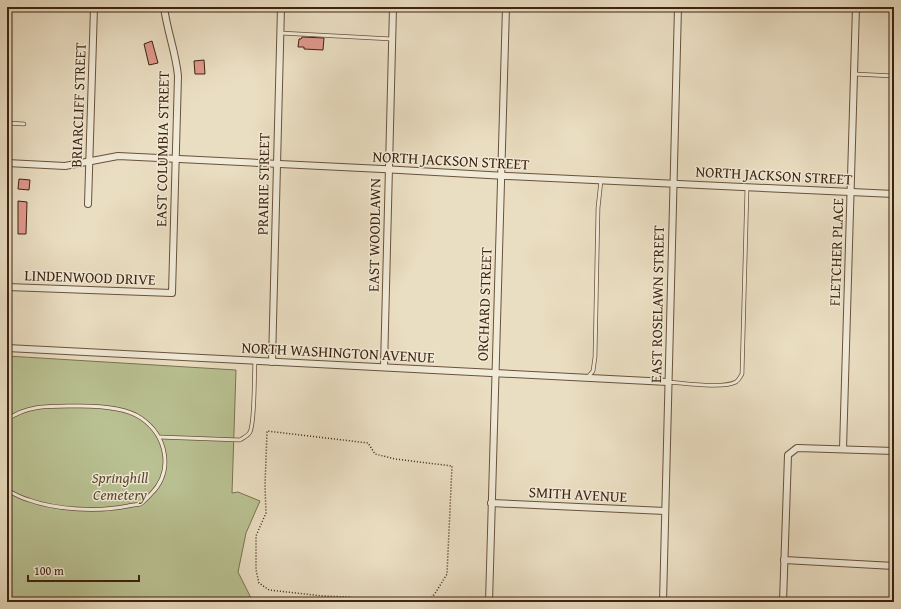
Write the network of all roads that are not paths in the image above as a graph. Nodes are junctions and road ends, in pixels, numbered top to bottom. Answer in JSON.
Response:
{"nodes":[{"id":1,"x":94,"y":7,"type":"edge"},
{"id":2,"x":164,"y":7,"type":"edge"},
{"id":3,"x":281,"y":7,"type":"edge"},
{"id":4,"x":393,"y":7,"type":"edge"},
{"id":5,"x":506,"y":7,"type":"edge"},
{"id":6,"x":678,"y":7,"type":"edge"},
{"id":7,"x":856,"y":7,"type":"edge"},
{"id":8,"x":280,"y":33,"type":"junction"},
{"id":9,"x":392,"y":39,"type":"junction"},
{"id":10,"x":854,"y":74,"type":"junction"},
{"id":11,"x":894,"y":76,"type":"edge"},
{"id":12,"x":7,"y":123,"type":"edge"},
{"id":13,"x":24,"y":124,"type":"dead end"},
{"id":14,"x":176,"y":158,"type":"junction"},
{"id":15,"x":90,"y":161,"type":"junction"},
{"id":16,"x":7,"y":163,"type":"edge"},
{"id":17,"x":277,"y":164,"type":"junction"},
{"id":18,"x":388,"y":169,"type":"junction"},
{"id":19,"x":501,"y":176,"type":"junction"},
{"id":20,"x":602,"y":180,"type":"junction"},
{"id":21,"x":673,"y":184,"type":"junction"},
{"id":22,"x":747,"y":187,"type":"junction"},
{"id":23,"x":851,"y":192,"type":"junction"},
{"id":24,"x":894,"y":194,"type":"edge"},
{"id":25,"x":88,"y":204,"type":"dead end"},
{"id":26,"x":7,"y":287,"type":"edge"},
{"id":27,"x":172,"y":294,"type":"joint"},
{"id":28,"x":7,"y":348,"type":"edge"},
{"id":29,"x":255,"y":361,"type":"junction"},
{"id":30,"x":272,"y":362,"type":"junction"},
{"id":31,"x":384,"y":367,"type":"junction"},
{"id":32,"x":495,"y":374,"type":"junction"},
{"id":33,"x":587,"y":378,"type":"junction"},
{"id":34,"x":668,"y":382,"type":"junction"},
{"id":35,"x":7,"y":420,"type":"edge"},
{"id":36,"x":159,"y":437,"type":"junction"},
{"id":37,"x":843,"y":449,"type":"junction"},
{"id":38,"x":894,"y":451,"type":"edge"},
{"id":39,"x":7,"y":490,"type":"edge"},
{"id":40,"x":491,"y":503,"type":"junction"},
{"id":41,"x":665,"y":511,"type":"junction"},
{"id":42,"x":784,"y":560,"type":"junction"},
{"id":43,"x":894,"y":566,"type":"edge"},
{"id":44,"x":489,"y":602,"type":"edge"},
{"id":45,"x":663,"y":602,"type":"edge"},
{"id":46,"x":783,"y":602,"type":"edge"}],
"edges":[{"from":1,"to":15,"type":"street","name":"BRIARCLIFF STREET"},
{"from":2,"to":14,"type":"street","name":"EAST COLUMBIA STREET"},
{"from":3,"to":8,"type":"street","name":"PRAIRIE STREET"},
{"from":4,"to":9,"type":"street","name":"EAST WOODLAWN"},
{"from":5,"to":19,"type":"street","name":"ORCHARD STREET"},
{"from":6,"to":21,"type":"street","name":"EAST ROSELAWN STREET"},
{"from":7,"to":10,"type":"street","name":"FLETCHER PLACE"},
{"from":8,"to":9,"type":"lane"},
{"from":8,"to":17,"type":"street","name":"PRAIRIE STREET"},
{"from":9,"to":18,"type":"street","name":"EAST WOODLAWN"},
{"from":10,"to":11,"type":"lane"},
{"from":10,"to":23,"type":"street","name":"FLETCHER PLACE"},
{"from":12,"to":13,"type":"lane"},
{"from":14,"to":15,"type":"street","name":"NORTH JACKSON STREET"},
{"from":14,"to":17,"type":"street","name":"NORTH JACKSON STREET"},
{"from":14,"to":27,"type":"street","name":"EAST COLUMBIA STREET"},
{"from":15,"to":16,"type":"street","name":"NORTH JACKSON STREET"},
{"from":15,"to":25,"type":"street","name":"BRIARCLIFF STREET"},
{"from":17,"to":18,"type":"street","name":"NORTH JACKSON STREET"},
{"from":17,"to":30,"type":"street","name":"PRAIRIE STREET"},
{"from":18,"to":19,"type":"street","name":"NORTH JACKSON STREET"},
{"from":18,"to":31,"type":"street","name":"EAST WOODLAWN"},
{"from":19,"to":20,"type":"street","name":"NORTH JACKSON STREET"},
{"from":19,"to":32,"type":"street","name":"ORCHARD STREET"},
{"from":20,"to":21,"type":"street","name":"NORTH JACKSON STREET"},
{"from":20,"to":33,"type":"lane"},
{"from":21,"to":22,"type":"street","name":"NORTH JACKSON STREET"},
{"from":21,"to":34,"type":"street","name":"EAST ROSELAWN STREET"},
{"from":22,"to":23,"type":"street","name":"NORTH JACKSON STREET"},
{"from":22,"to":34,"type":"lane"},
{"from":23,"to":24,"type":"street","name":"NORTH JACKSON STREET"},
{"from":23,"to":37,"type":"street","name":"FLETCHER PLACE"},
{"from":26,"to":27,"type":"street","name":"LINDENWOOD DRIVE"},
{"from":28,"to":29,"type":"street","name":"NORTH WASHINGTON AVENUE"},
{"from":29,"to":30,"type":"street","name":"NORTH WASHINGTON AVENUE"},
{"from":29,"to":36,"type":"lane"},
{"from":30,"to":31,"type":"street","name":"NORTH WASHINGTON AVENUE"},
{"from":31,"to":32,"type":"street","name":"NORTH WASHINGTON AVENUE"},
{"from":32,"to":33,"type":"street","name":"NORTH WASHINGTON AVENUE"},
{"from":32,"to":40,"type":"street","name":"ORCHARD STREET"},
{"from":33,"to":34,"type":"street","name":"NORTH WASHINGTON AVENUE"},
{"from":34,"to":41,"type":"street","name":"EAST ROSELAWN STREET"},
{"from":35,"to":36,"type":"lane"},
{"from":36,"to":39,"type":"lane"},
{"from":37,"to":38,"type":"street"},
{"from":37,"to":42,"type":"street"},
{"from":40,"to":41,"type":"street","name":"SMITH AVENUE"},
{"from":40,"to":44,"type":"street","name":"ORCHARD STREET"},
{"from":41,"to":45,"type":"street","name":"EAST ROSELAWN STREET"},
{"from":42,"to":43,"type":"street"},
{"from":42,"to":46,"type":"street"}]}
